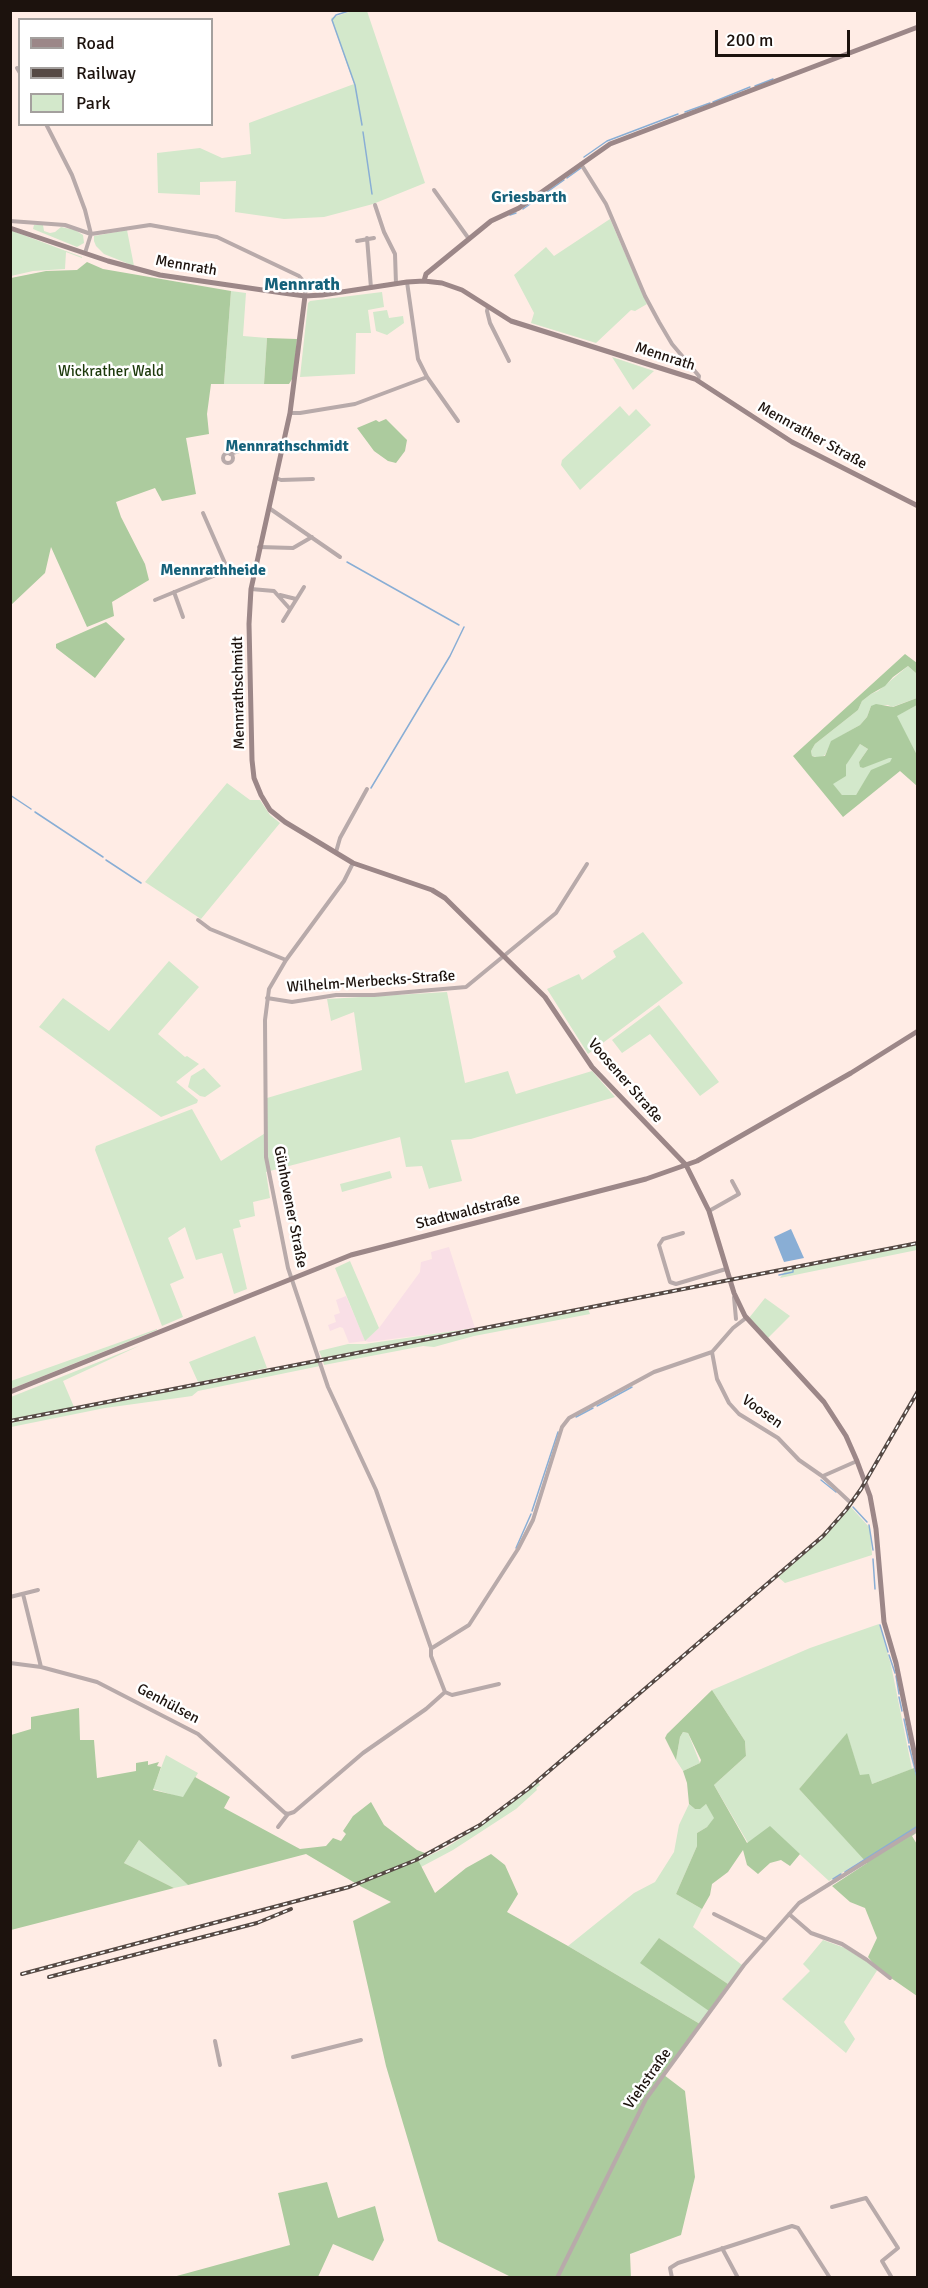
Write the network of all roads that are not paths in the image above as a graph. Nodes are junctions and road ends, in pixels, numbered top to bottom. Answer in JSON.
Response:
{"nodes":[{"id":1,"x":918,"y":27,"type":"edge"},
{"id":2,"x":47,"y":126,"type":"edge"},
{"id":3,"x":581,"y":164,"type":"junction"},
{"id":4,"x":434,"y":190,"type":"dead end"},
{"id":5,"x":375,"y":205,"type":"dead end"},
{"id":6,"x":10,"y":221,"type":"edge"},
{"id":7,"x":10,"y":228,"type":"edge"},
{"id":8,"x":91,"y":234,"type":"junction"},
{"id":9,"x":367,"y":238,"type":"junction"},
{"id":10,"x":374,"y":238,"type":"dead end"},
{"id":11,"x":469,"y":239,"type":"junction"},
{"id":12,"x":357,"y":240,"type":"dead end"},
{"id":13,"x":85,"y":253,"type":"junction"},
{"id":14,"x":424,"y":281,"type":"junction"},
{"id":15,"x":407,"y":282,"type":"junction"},
{"id":16,"x":396,"y":284,"type":"junction"},
{"id":17,"x":371,"y":288,"type":"junction"},
{"id":18,"x":305,"y":296,"type":"junction"},
{"id":19,"x":488,"y":307,"type":"junction"},
{"id":20,"x":508,"y":361,"type":"dead end"},
{"id":21,"x":427,"y":377,"type":"junction"},
{"id":22,"x":698,"y":381,"type":"junction"},
{"id":23,"x":290,"y":412,"type":"junction"},
{"id":24,"x":458,"y":421,"type":"dead end"},
{"id":25,"x":282,"y":449,"type":"junction"},
{"id":26,"x":230,"y":454,"type":"dead end"},
{"id":27,"x":276,"y":477,"type":"junction"},
{"id":28,"x":313,"y":479,"type":"dead end"},
{"id":29,"x":918,"y":506,"type":"edge"},
{"id":30,"x":269,"y":508,"type":"junction"},
{"id":31,"x":202,"y":513,"type":"dead end"},
{"id":32,"x":312,"y":537,"type":"junction"},
{"id":33,"x":260,"y":547,"type":"junction"},
{"id":34,"x":340,"y":558,"type":"dead end"},
{"id":35,"x":228,"y":570,"type":"junction"},
{"id":36,"x":254,"y":573,"type":"junction"},
{"id":37,"x":304,"y":587,"type":"dead end"},
{"id":38,"x":251,"y":589,"type":"junction"},
{"id":39,"x":174,"y":592,"type":"junction"},
{"id":40,"x":278,"y":595,"type":"junction"},
{"id":41,"x":296,"y":599,"type":"junction"},
{"id":42,"x":155,"y":600,"type":"dead end"},
{"id":43,"x":290,"y":609,"type":"junction"},
{"id":44,"x":183,"y":617,"type":"dead end"},
{"id":45,"x":283,"y":621,"type":"dead end"},
{"id":46,"x":367,"y":789,"type":"dead end"},
{"id":47,"x":261,"y":795,"type":"joint"},
{"id":48,"x":336,"y":852,"type":"junction"},
{"id":49,"x":353,"y":863,"type":"junction"},
{"id":50,"x":587,"y":864,"type":"dead end"},
{"id":51,"x":198,"y":920,"type":"dead end"},
{"id":52,"x":503,"y":956,"type":"junction"},
{"id":53,"x":286,"y":960,"type":"junction"},
{"id":54,"x":267,"y":998,"type":"junction"},
{"id":55,"x":918,"y":1031,"type":"edge"},
{"id":56,"x":686,"y":1165,"type":"junction"},
{"id":57,"x":732,"y":1180,"type":"dead end"},
{"id":58,"x":709,"y":1211,"type":"junction"},
{"id":59,"x":683,"y":1233,"type":"dead end"},
{"id":60,"x":726,"y":1269,"type":"junction"},
{"id":61,"x":292,"y":1278,"type":"junction"},
{"id":62,"x":734,"y":1293,"type":"junction"},
{"id":63,"x":744,"y":1315,"type":"junction"},
{"id":64,"x":736,"y":1319,"type":"junction"},
{"id":65,"x":733,"y":1328,"type":"junction"},
{"id":66,"x":712,"y":1352,"type":"junction"},
{"id":67,"x":10,"y":1392,"type":"edge"},
{"id":68,"x":857,"y":1461,"type":"junction"},
{"id":69,"x":822,"y":1476,"type":"junction"},
{"id":70,"x":851,"y":1503,"type":"dead end"},
{"id":71,"x":38,"y":1590,"type":"dead end"},
{"id":72,"x":23,"y":1594,"type":"junction"},
{"id":73,"x":10,"y":1597,"type":"edge"},
{"id":74,"x":431,"y":1648,"type":"junction"},
{"id":75,"x":10,"y":1663,"type":"edge"},
{"id":76,"x":41,"y":1667,"type":"junction"},
{"id":77,"x":499,"y":1684,"type":"dead end"},
{"id":78,"x":445,"y":1692,"type":"junction"},
{"id":79,"x":918,"y":1771,"type":"edge"},
{"id":80,"x":288,"y":1814,"type":"junction"},
{"id":81,"x":278,"y":1827,"type":"dead end"},
{"id":82,"x":918,"y":1829,"type":"edge"},
{"id":83,"x":714,"y":1914,"type":"dead end"},
{"id":84,"x":789,"y":1914,"type":"junction"},
{"id":85,"x":766,"y":1940,"type":"junction"},
{"id":86,"x":890,"y":1978,"type":"dead end"},
{"id":87,"x":361,"y":2040,"type":"dead end"},
{"id":88,"x":215,"y":2042,"type":"dead end"},
{"id":89,"x":293,"y":2057,"type":"dead end"},
{"id":90,"x":220,"y":2065,"type":"dead end"},
{"id":91,"x":832,"y":2207,"type":"dead end"},
{"id":92,"x":722,"y":2248,"type":"junction"},
{"id":93,"x":557,"y":2277,"type":"edge"},
{"id":94,"x":672,"y":2277,"type":"edge"},
{"id":95,"x":738,"y":2277,"type":"edge"},
{"id":96,"x":830,"y":2277,"type":"edge"},
{"id":97,"x":892,"y":2277,"type":"edge"}],
"edges":[{"from":1,"to":3,"type":"street"},
{"from":2,"to":8,"type":"street"},
{"from":3,"to":11,"type":"street"},
{"from":3,"to":22,"type":"street"},
{"from":4,"to":11,"type":"street"},
{"from":5,"to":16,"type":"street"},
{"from":6,"to":8,"type":"street"},
{"from":7,"to":13,"type":"street","name":"Mennrath"},
{"from":8,"to":13,"type":"street"},
{"from":8,"to":18,"type":"street"},
{"from":9,"to":10,"type":"street"},
{"from":9,"to":12,"type":"street"},
{"from":9,"to":17,"type":"street"},
{"from":11,"to":14,"type":"street"},
{"from":13,"to":18,"type":"street","name":"Mennrath"},
{"from":14,"to":15,"type":"street","name":"Mennrath"},
{"from":14,"to":19,"type":"street","name":"Mennrath"},
{"from":15,"to":16,"type":"street","name":"Mennrath"},
{"from":15,"to":21,"type":"street"},
{"from":16,"to":17,"type":"street","name":"Mennrath"},
{"from":17,"to":18,"type":"street","name":"Mennrath"},
{"from":18,"to":23,"type":"street","name":"Mennrathschmidt"},
{"from":19,"to":20,"type":"street"},
{"from":19,"to":22,"type":"street","name":"Mennrath"},
{"from":21,"to":23,"type":"street"},
{"from":21,"to":24,"type":"street"},
{"from":22,"to":29,"type":"street","name":"Mennrather Straße"},
{"from":23,"to":25,"type":"street","name":"Mennrathschmidt"},
{"from":25,"to":26,"type":"street"},
{"from":25,"to":27,"type":"street","name":"Mennrathschmidt"},
{"from":27,"to":28,"type":"street"},
{"from":27,"to":30,"type":"street","name":"Mennrathschmidt"},
{"from":30,"to":32,"type":"street"},
{"from":30,"to":33,"type":"street","name":"Mennrathschmidt"},
{"from":31,"to":35,"type":"street"},
{"from":32,"to":33,"type":"street"},
{"from":32,"to":34,"type":"street"},
{"from":33,"to":36,"type":"street","name":"Mennrathschmidt"},
{"from":35,"to":36,"type":"street"},
{"from":35,"to":39,"type":"street"},
{"from":36,"to":38,"type":"street","name":"Mennrathschmidt"},
{"from":37,"to":41,"type":"street"},
{"from":38,"to":40,"type":"street"},
{"from":38,"to":47,"type":"street","name":"Mennrathschmidt"},
{"from":39,"to":42,"type":"street"},
{"from":39,"to":44,"type":"street"},
{"from":40,"to":41,"type":"street"},
{"from":40,"to":43,"type":"street"},
{"from":41,"to":43,"type":"street"},
{"from":43,"to":45,"type":"street"},
{"from":46,"to":48,"type":"street"},
{"from":47,"to":48,"type":"street","name":"Voosener Straße"},
{"from":48,"to":49,"type":"street","name":"Voosener Straße"},
{"from":49,"to":52,"type":"street","name":"Voosener Straße"},
{"from":49,"to":53,"type":"street","name":"Günhovener Straße"},
{"from":50,"to":52,"type":"street"},
{"from":51,"to":53,"type":"street"},
{"from":52,"to":54,"type":"street","name":"Wilhelm-Merbecks-Straße"},
{"from":52,"to":56,"type":"street","name":"Voosener Straße"},
{"from":53,"to":54,"type":"street","name":"Günhovener Straße"},
{"from":54,"to":61,"type":"street","name":"Günhovener Straße"},
{"from":55,"to":56,"type":"street","name":"Stadtwaldstraße"},
{"from":56,"to":58,"type":"street"},
{"from":56,"to":61,"type":"street","name":"Stadtwaldstraße"},
{"from":57,"to":58,"type":"street"},
{"from":58,"to":60,"type":"street"},
{"from":59,"to":60,"type":"street"},
{"from":60,"to":62,"type":"street"},
{"from":61,"to":67,"type":"street","name":"Stadtwaldstraße"},
{"from":61,"to":74,"type":"street","name":"Günhovener Straße"},
{"from":62,"to":63,"type":"street"},
{"from":62,"to":64,"type":"street"},
{"from":63,"to":64,"type":"street"},
{"from":63,"to":65,"type":"street"},
{"from":63,"to":68,"type":"street"},
{"from":64,"to":65,"type":"street"},
{"from":65,"to":66,"type":"street"},
{"from":66,"to":69,"type":"street","name":"Voosen"},
{"from":66,"to":74,"type":"street"},
{"from":68,"to":69,"type":"street"},
{"from":68,"to":79,"type":"street"},
{"from":69,"to":70,"type":"street","name":"Voosen"},
{"from":71,"to":72,"type":"street"},
{"from":72,"to":73,"type":"street"},
{"from":72,"to":76,"type":"street"},
{"from":74,"to":78,"type":"street"},
{"from":75,"to":76,"type":"street","name":"Genhülsen"},
{"from":76,"to":80,"type":"street","name":"Genhülsen"},
{"from":77,"to":78,"type":"street"},
{"from":78,"to":80,"type":"street"},
{"from":80,"to":81,"type":"street"},
{"from":82,"to":84,"type":"street","name":"Viehstraße"},
{"from":83,"to":85,"type":"street"},
{"from":84,"to":85,"type":"street","name":"Viehstraße"},
{"from":84,"to":86,"type":"street"},
{"from":85,"to":93,"type":"street","name":"Viehstraße"},
{"from":87,"to":89,"type":"street"},
{"from":88,"to":90,"type":"street"},
{"from":91,"to":97,"type":"street"},
{"from":92,"to":94,"type":"street"},
{"from":92,"to":95,"type":"street"},
{"from":92,"to":96,"type":"street"}]}
